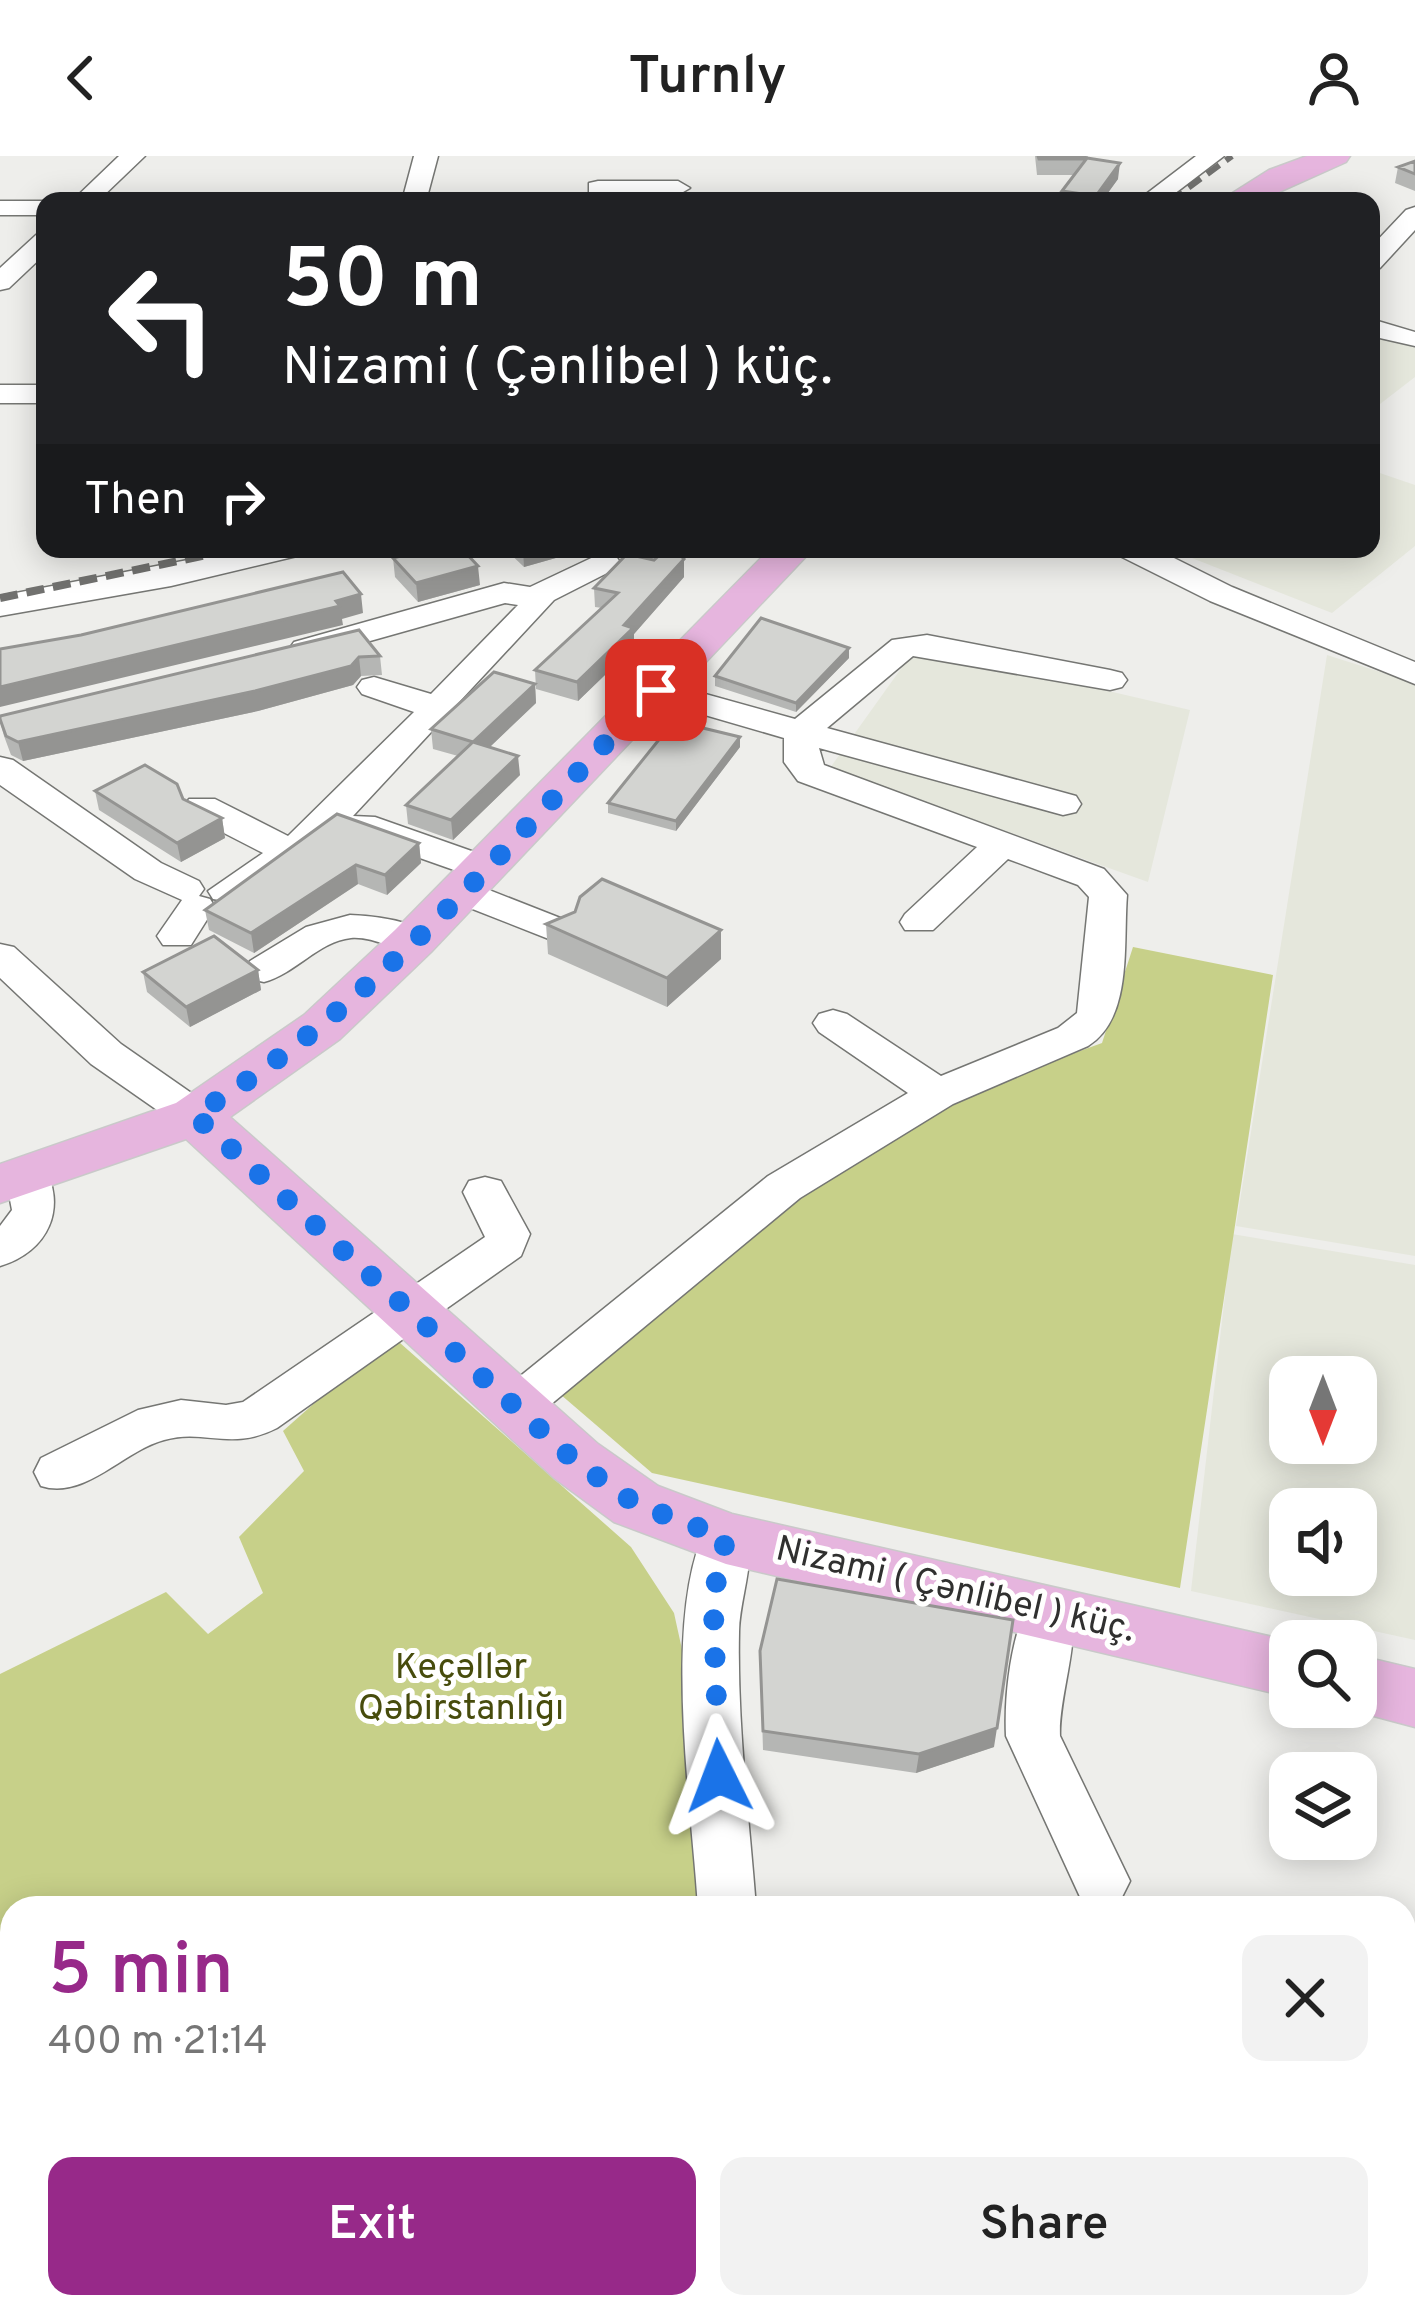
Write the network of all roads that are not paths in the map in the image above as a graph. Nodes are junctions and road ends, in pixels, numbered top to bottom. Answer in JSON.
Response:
{"nodes":[{"id":1,"x":134,"y":156,"type":"edge"},
{"id":2,"x":426,"y":156,"type":"edge"},
{"id":3,"x":1212,"y":156,"type":"edge"},
{"id":4,"x":1321,"y":159,"type":"edge"},
{"id":5,"x":678,"y":186,"type":"edge"},
{"id":6,"x":598,"y":188,"type":"dead end"},
{"id":7,"x":94,"y":192,"type":"edge"},
{"id":8,"x":416,"y":192,"type":"edge"},
{"id":9,"x":1162,"y":192,"type":"edge"},
{"id":10,"x":1255,"y":192,"type":"edge"},
{"id":11,"x":0,"y":208,"type":"edge"},
{"id":12,"x":36,"y":208,"type":"edge"},
{"id":13,"x":1415,"y":215,"type":"edge"},
{"id":14,"x":36,"y":249,"type":"edge"},
{"id":15,"x":1380,"y":252,"type":"edge"},
{"id":16,"x":36,"y":281,"type":"edge"},
{"id":17,"x":1,"y":282,"type":"edge"},
{"id":18,"x":1380,"y":330,"type":"edge"},
{"id":19,"x":1410,"y":339,"type":"dead end"},
{"id":20,"x":0,"y":394,"type":"edge"},
{"id":21,"x":36,"y":394,"type":"edge"},
{"id":22,"x":164,"y":558,"type":"edge"},
{"id":23,"x":248,"y":558,"type":"edge"},
{"id":24,"x":784,"y":558,"type":"edge"},
{"id":25,"x":1149,"y":558,"type":"edge"},
{"id":26,"x":604,"y":562,"type":"dead end"},
{"id":27,"x":0,"y":592,"type":"edge"},
{"id":28,"x":535,"y":597,"type":"junction"},
{"id":29,"x":0,"y":606,"type":"edge"},
{"id":30,"x":272,"y":658,"type":"edge"},
{"id":31,"x":1415,"y":674,"type":"edge"},
{"id":32,"x":1110,"y":680,"type":"dead end"},
{"id":33,"x":374,"y":687,"type":"dead end"},
{"id":34,"x":656,"y":690,"type":"junction"},
{"id":35,"x":438,"y":708,"type":"junction"},
{"id":36,"x":801,"y":732,"type":"junction"},
{"id":37,"x":0,"y":768,"type":"edge"},
{"id":38,"x":1063,"y":804,"type":"dead end"},
{"id":39,"x":202,"y":807,"type":"edge"},
{"id":40,"x":334,"y":815,"type":"junction"},
{"id":41,"x":1002,"y":844,"type":"junction"},
{"id":42,"x":291,"y":853,"type":"junction"},
{"id":43,"x":472,"y":879,"type":"junction"},
{"id":44,"x":919,"y":922,"type":"dead end"},
{"id":45,"x":559,"y":931,"type":"edge"},
{"id":46,"x":412,"y":941,"type":"junction"},
{"id":47,"x":0,"y":956,"type":"edge"},
{"id":48,"x":264,"y":970,"type":"dead end"},
{"id":49,"x":833,"y":1023,"type":"dead end"},
{"id":50,"x":938,"y":1094,"type":"junction"},
{"id":51,"x":194,"y":1115,"type":"junction"},
{"id":52,"x":14,"y":1179,"type":"edge"},
{"id":53,"x":485,"y":1192,"type":"dead end"},
{"id":54,"x":0,"y":1250,"type":"edge"},
{"id":55,"x":409,"y":1312,"type":"junction"},
{"id":56,"x":515,"y":1407,"type":"junction"},
{"id":57,"x":59,"y":1472,"type":"dead end"},
{"id":58,"x":726,"y":1538,"type":"junction"},
{"id":59,"x":1049,"y":1614,"type":"junction"},
{"id":60,"x":1269,"y":1664,"type":"edge"},
{"id":61,"x":1377,"y":1689,"type":"edge"},
{"id":62,"x":1415,"y":1698,"type":"edge"},
{"id":63,"x":1101,"y":1881,"type":"dead end"},
{"id":64,"x":726,"y":1896,"type":"edge"}],
"edges":[{"from":1,"to":7,"type":"street"},
{"from":2,"to":8,"type":"street"},
{"from":3,"to":9,"type":"street"},
{"from":4,"to":10,"type":"main road"},
{"from":5,"to":6,"type":"street"},
{"from":11,"to":12,"type":"street"},
{"from":13,"to":15,"type":"street"},
{"from":14,"to":17,"type":"street"},
{"from":16,"to":17,"type":"street"},
{"from":18,"to":19,"type":"street"},
{"from":20,"to":21,"type":"street"},
{"from":22,"to":27,"type":"street"},
{"from":23,"to":29,"type":"street"},
{"from":24,"to":34,"type":"main road"},
{"from":25,"to":31,"type":"street"},
{"from":26,"to":28,"type":"street"},
{"from":28,"to":30,"type":"street"},
{"from":28,"to":35,"type":"street"},
{"from":32,"to":36,"type":"street"},
{"from":33,"to":35,"type":"street"},
{"from":34,"to":36,"type":"street"},
{"from":34,"to":43,"type":"main road"},
{"from":35,"to":40,"type":"street"},
{"from":36,"to":38,"type":"street"},
{"from":36,"to":41,"type":"street"},
{"from":37,"to":42,"type":"street"},
{"from":39,"to":42,"type":"street"},
{"from":40,"to":42,"type":"street"},
{"from":40,"to":43,"type":"street"},
{"from":41,"to":44,"type":"street"},
{"from":41,"to":50,"type":"street"},
{"from":43,"to":45,"type":"street"},
{"from":43,"to":46,"type":"main road"},
{"from":46,"to":48,"type":"street"},
{"from":46,"to":51,"type":"main road"},
{"from":47,"to":51,"type":"street"},
{"from":49,"to":50,"type":"street"},
{"from":50,"to":56,"type":"street"},
{"from":51,"to":52,"type":"main road"},
{"from":51,"to":55,"type":"main road","name":"Nizami ( Çənlibel ) küç."},
{"from":52,"to":54,"type":"street"},
{"from":53,"to":55,"type":"street"},
{"from":55,"to":56,"type":"main road","name":"Nizami ( Çənlibel ) küç."},
{"from":55,"to":57,"type":"street"},
{"from":56,"to":58,"type":"main road","name":"Nizami ( Çənlibel ) küç."},
{"from":58,"to":59,"type":"main road","name":"Nizami ( Çənlibel ) küç."},
{"from":58,"to":64,"type":"street"},
{"from":59,"to":60,"type":"main road","name":"Nizami ( Çənlibel ) küç."},
{"from":59,"to":63,"type":"street"},
{"from":61,"to":62,"type":"main road"}]}
